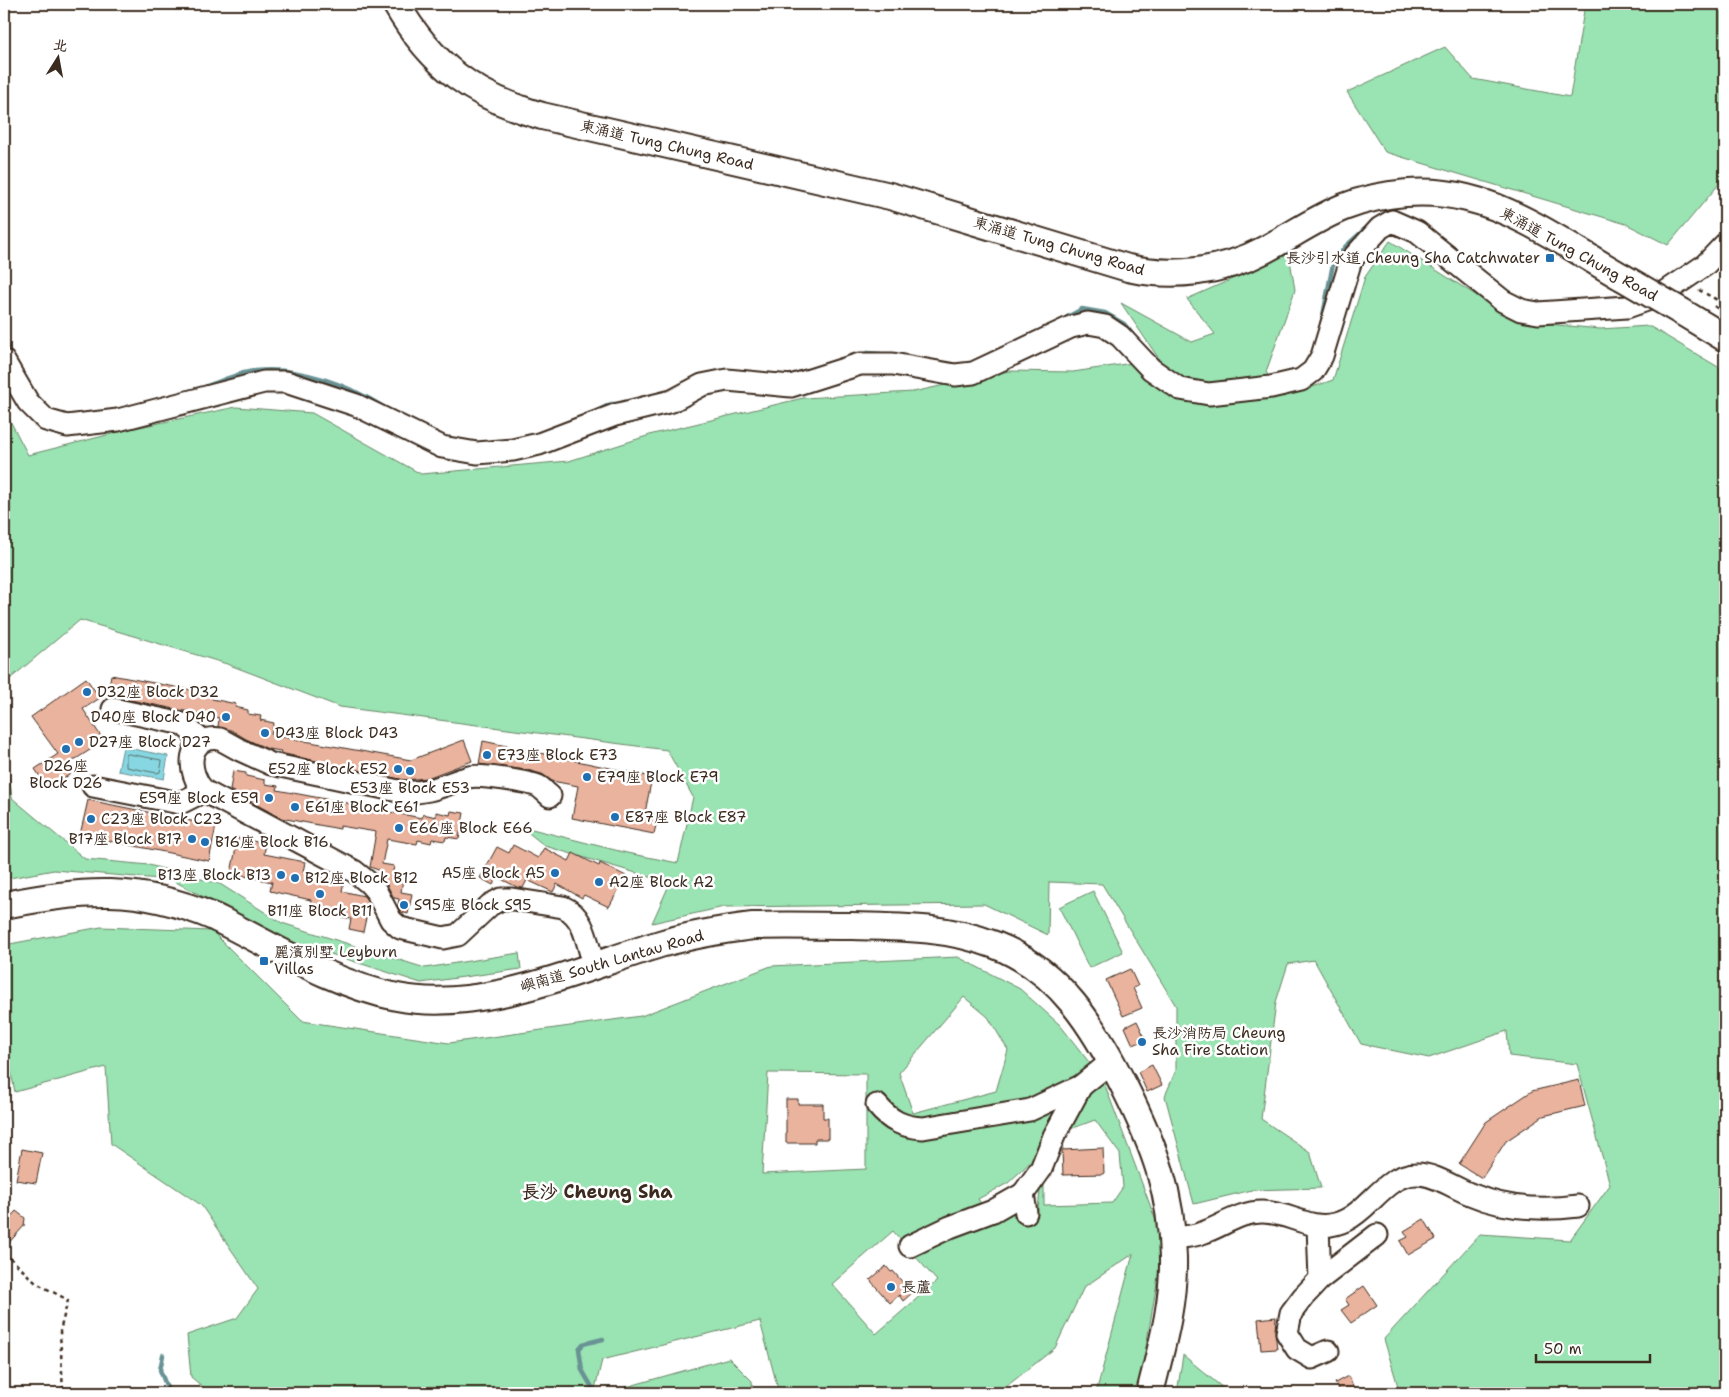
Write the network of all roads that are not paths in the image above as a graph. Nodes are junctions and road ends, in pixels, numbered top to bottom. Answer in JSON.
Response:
{"nodes":[{"id":1,"x":396,"y":4,"type":"edge"},
{"id":2,"x":1725,"y":244,"type":"edge"},
{"id":3,"x":1721,"y":335,"type":"edge"},
{"id":4,"x":4,"y":361,"type":"edge"},
{"id":5,"x":114,"y":709,"type":"dead end"},
{"id":6,"x":202,"y":741,"type":"junction"},
{"id":7,"x":93,"y":786,"type":"dead end"},
{"id":8,"x":204,"y":791,"type":"junction"},
{"id":9,"x":550,"y":796,"type":"dead end"},
{"id":10,"x":4,"y":905,"type":"edge"},
{"id":11,"x":594,"y":965,"type":"junction"},
{"id":12,"x":1112,"y":1061,"type":"junction"},
{"id":13,"x":1081,"y":1086,"type":"junction"},
{"id":14,"x":877,"y":1105,"type":"dead end"},
{"id":15,"x":1578,"y":1206,"type":"dead end"},
{"id":16,"x":1318,"y":1226,"type":"junction"},
{"id":17,"x":1377,"y":1235,"type":"dead end"},
{"id":18,"x":1172,"y":1238,"type":"junction"},
{"id":19,"x":910,"y":1246,"type":"dead end"},
{"id":20,"x":1320,"y":1279,"type":"junction"},
{"id":21,"x":1328,"y":1351,"type":"dead end"},
{"id":22,"x":1150,"y":1393,"type":"edge"}],
"edges":[{"from":1,"to":3,"type":"main road","name":"東涌道 Tung Chung Road","bridge":true},
{"from":2,"to":4,"type":"street"},
{"from":5,"to":6,"type":"street"},
{"from":6,"to":8,"type":"street"},
{"from":6,"to":9,"type":"street"},
{"from":7,"to":8,"type":"street"},
{"from":8,"to":11,"type":"street"},
{"from":10,"to":11,"type":"main road","name":"嶼南道 South Lantau Road"},
{"from":11,"to":12,"type":"main road","name":"嶼南道 South Lantau Road"},
{"from":12,"to":13,"type":"street"},
{"from":12,"to":18,"type":"main road","name":"嶼南道 South Lantau Road"},
{"from":13,"to":14,"type":"street"},
{"from":13,"to":19,"type":"street"},
{"from":15,"to":16,"type":"street"},
{"from":16,"to":18,"type":"street"},
{"from":16,"to":20,"type":"street"},
{"from":17,"to":20,"type":"street"},
{"from":18,"to":22,"type":"main road","name":"嶼南道 South Lantau Road"},
{"from":20,"to":21,"type":"street"}]}
